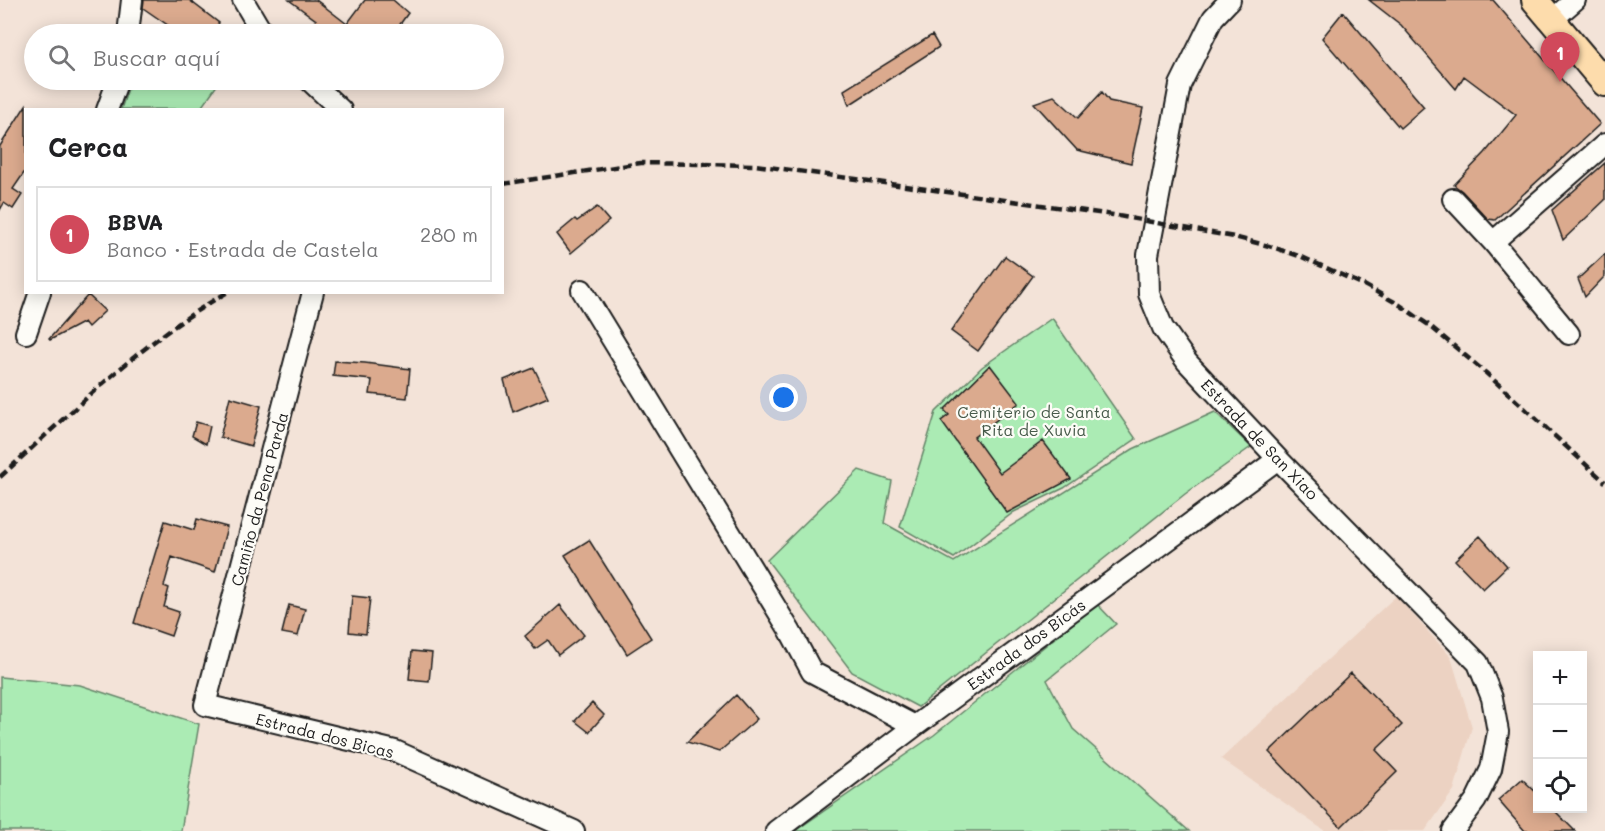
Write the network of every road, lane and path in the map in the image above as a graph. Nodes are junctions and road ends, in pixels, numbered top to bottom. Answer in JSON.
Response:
{"nodes":[{"id":1,"x":132,"y":0,"type":"edge"},
{"id":2,"x":243,"y":0,"type":"edge"},
{"id":3,"x":1230,"y":0,"type":"edge"},
{"id":4,"x":1535,"y":0,"type":"edge"},
{"id":5,"x":1575,"y":0,"type":"edge"},
{"id":6,"x":1552,"y":20,"type":"junction"},
{"id":7,"x":129,"y":24,"type":"edge"},
{"id":8,"x":257,"y":24,"type":"edge"},
{"id":9,"x":1605,"y":83,"type":"edge"},
{"id":10,"x":114,"y":90,"type":"edge"},
{"id":11,"x":320,"y":90,"type":"edge"},
{"id":12,"x":108,"y":108,"type":"edge"},
{"id":13,"x":339,"y":108,"type":"edge"},
{"id":14,"x":1605,"y":144,"type":"edge"},
{"id":15,"x":1453,"y":199,"type":"dead end"},
{"id":16,"x":1493,"y":242,"type":"junction"},
{"id":17,"x":582,"y":290,"type":"dead end"},
{"id":18,"x":39,"y":294,"type":"edge"},
{"id":19,"x":312,"y":294,"type":"edge"},
{"id":20,"x":26,"y":333,"type":"dead end"},
{"id":21,"x":1569,"y":334,"type":"dead end"},
{"id":22,"x":1278,"y":459,"type":"junction"},
{"id":23,"x":206,"y":705,"type":"joint"},
{"id":24,"x":915,"y":726,"type":"junction"},
{"id":25,"x":574,"y":831,"type":"edge"},
{"id":26,"x":776,"y":831,"type":"edge"},
{"id":27,"x":1453,"y":831,"type":"edge"}],
"edges":[{"from":1,"to":7,"type":"street"},
{"from":2,"to":8,"type":"street"},
{"from":3,"to":22,"type":"street","name":"Estrada de San Xiao"},
{"from":4,"to":6,"type":"main road"},
{"from":5,"to":6,"type":"street"},
{"from":6,"to":9,"type":"main road"},
{"from":10,"to":12,"type":"street"},
{"from":11,"to":13,"type":"street"},
{"from":14,"to":16,"type":"street"},
{"from":15,"to":16,"type":"street"},
{"from":16,"to":21,"type":"street"},
{"from":17,"to":24,"type":"street"},
{"from":18,"to":20,"type":"street"},
{"from":19,"to":23,"type":"street","name":"Camiño da Pena Parda"},
{"from":22,"to":24,"type":"street","name":"Estrada dos Bicás"},
{"from":22,"to":27,"type":"street","name":"Estrada de San Xiao"},
{"from":23,"to":25,"type":"street","name":"Estrada dos Bicas"},
{"from":24,"to":26,"type":"street","name":"Estrada dos Bicás"}]}
